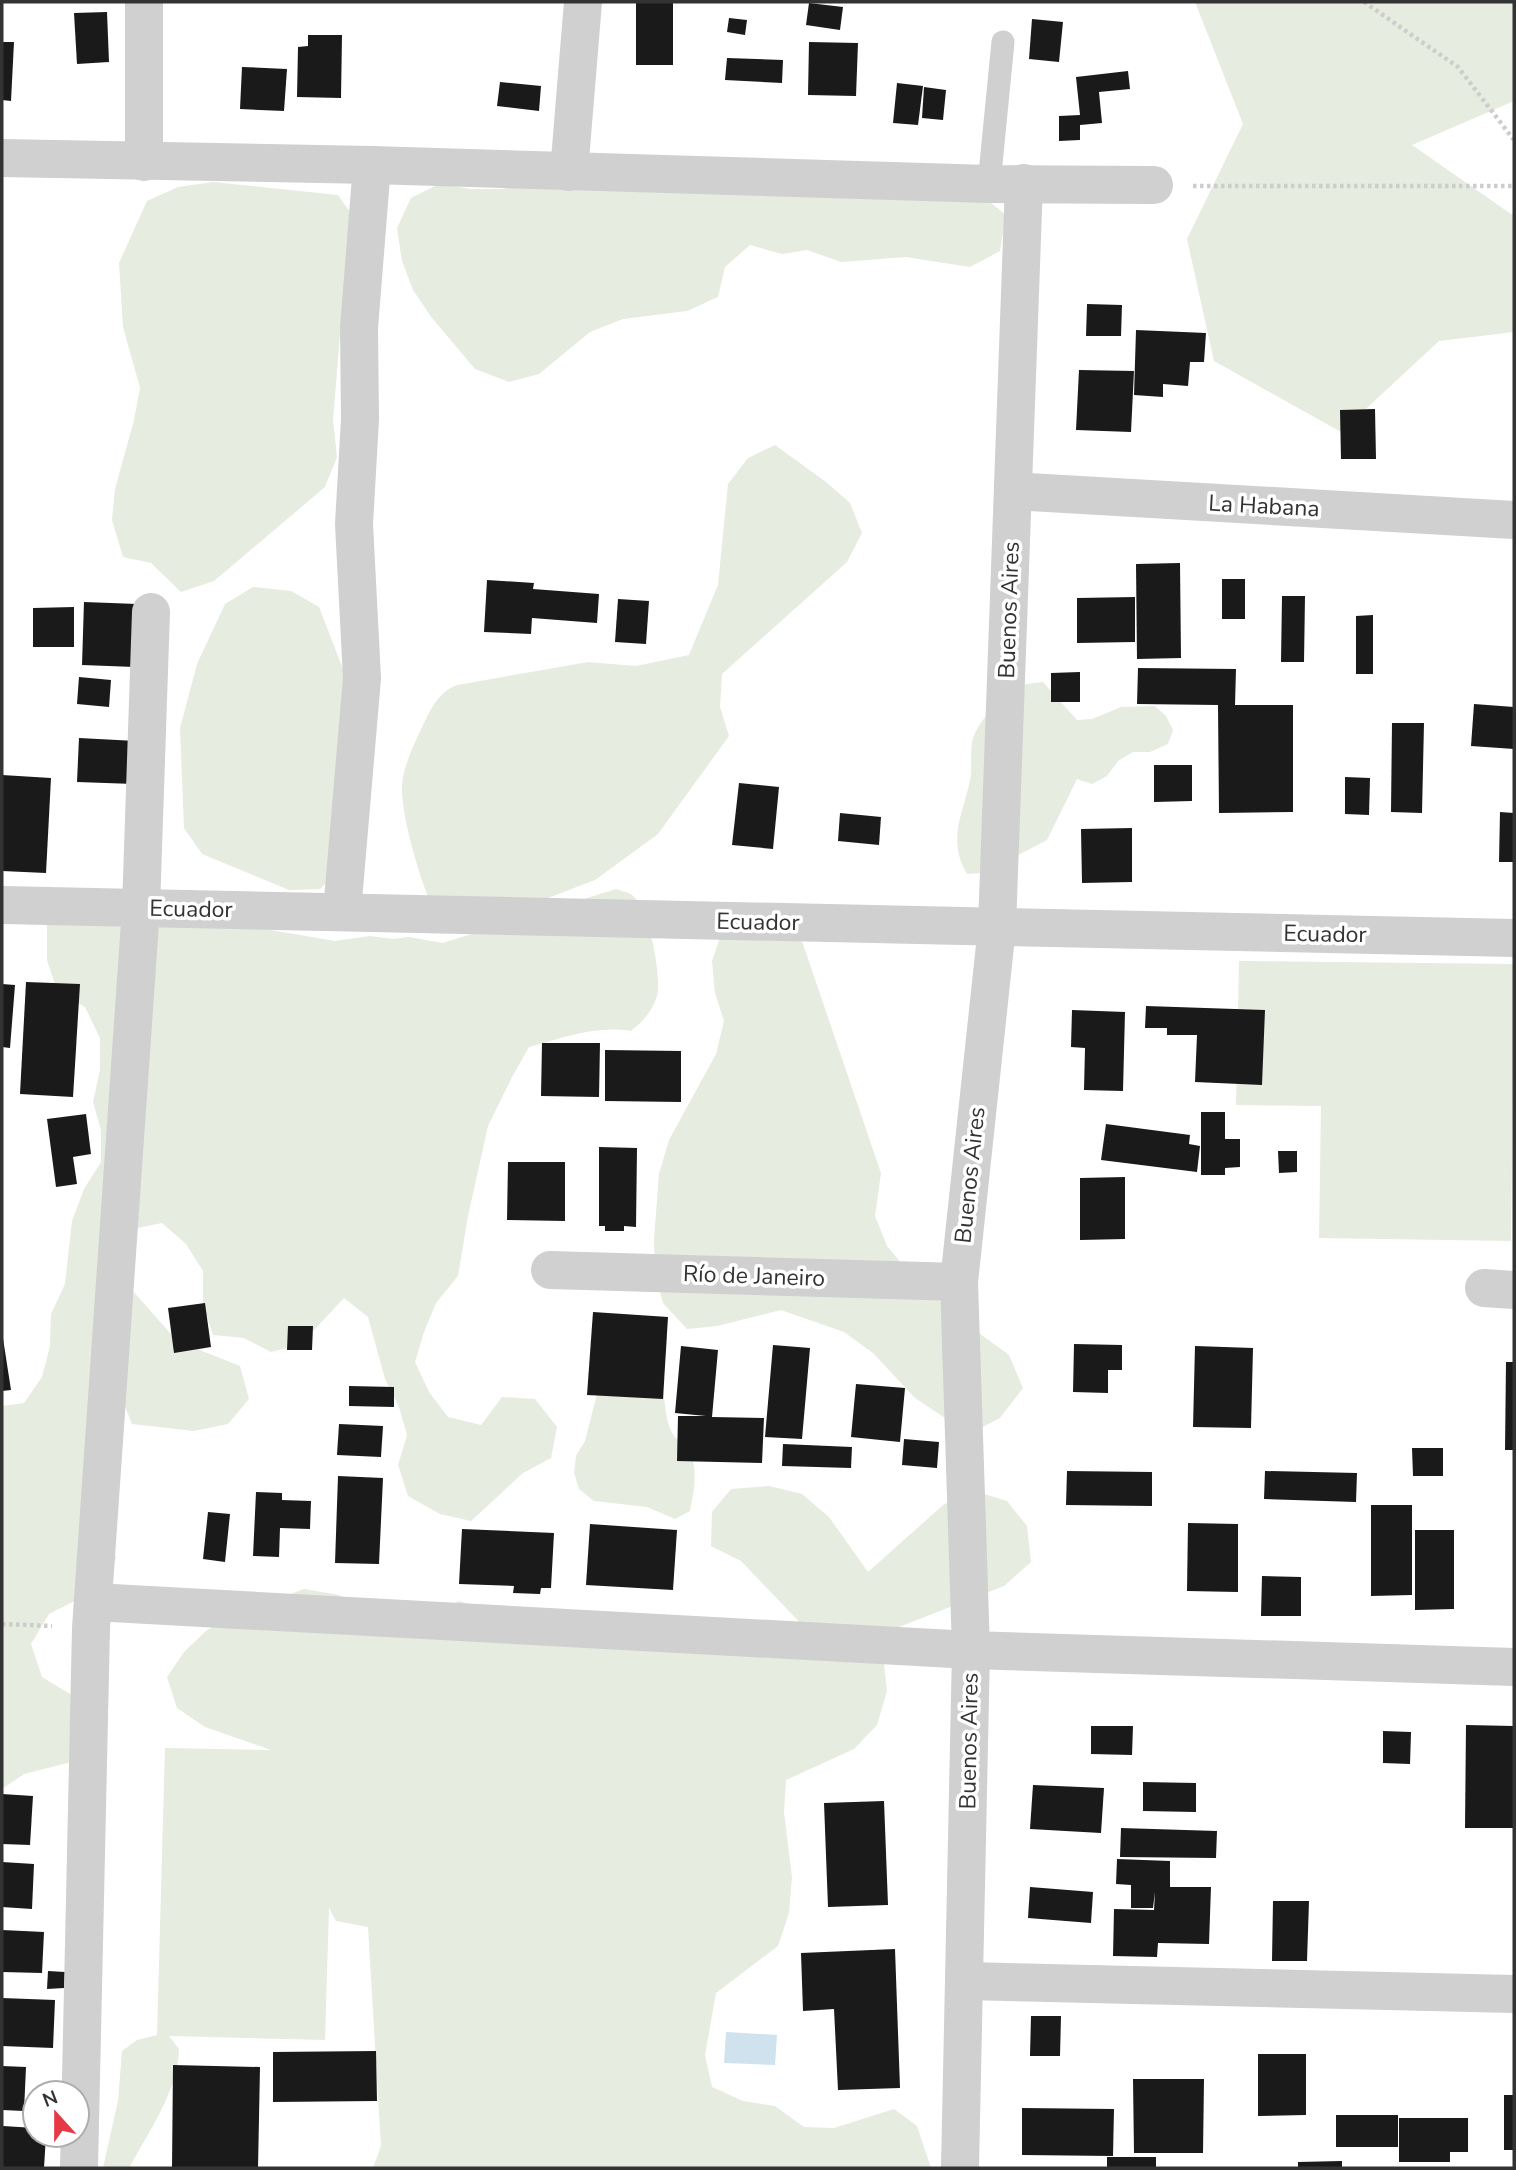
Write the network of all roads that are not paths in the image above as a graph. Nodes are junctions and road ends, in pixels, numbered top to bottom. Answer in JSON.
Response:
{"nodes":[{"id":1,"x":144,"y":2,"type":"edge"},
{"id":2,"x":583,"y":2,"type":"edge"},
{"id":3,"x":1003,"y":42,"type":"dead end"},
{"id":4,"x":2,"y":159,"type":"edge"},
{"id":5,"x":144,"y":162,"type":"junction"},
{"id":6,"x":372,"y":165,"type":"junction"},
{"id":7,"x":569,"y":172,"type":"junction"},
{"id":8,"x":1007,"y":183,"type":"junction"},
{"id":9,"x":1154,"y":185,"type":"road end"},
{"id":10,"x":1013,"y":491,"type":"junction"},
{"id":11,"x":1514,"y":520,"type":"edge"},
{"id":12,"x":151,"y":612,"type":"dead end"},
{"id":13,"x":2,"y":905,"type":"edge"},
{"id":14,"x":141,"y":908,"type":"junction"},
{"id":15,"x":342,"y":912,"type":"junction"},
{"id":16,"x":997,"y":927,"type":"junction"},
{"id":17,"x":1514,"y":938,"type":"edge"},
{"id":18,"x":550,"y":1270,"type":"dead end"},
{"id":19,"x":959,"y":1282,"type":"junction"},
{"id":20,"x":93,"y":1615,"type":"junction"},
{"id":21,"x":971,"y":1650,"type":"junction"},
{"id":22,"x":1514,"y":1667,"type":"edge"},
{"id":23,"x":965,"y":1981,"type":"junction"},
{"id":24,"x":1514,"y":1994,"type":"edge"},
{"id":25,"x":79,"y":2168,"type":"edge"},
{"id":26,"x":960,"y":2168,"type":"edge"}],
"edges":[{"from":1,"to":5,"type":"street"},
{"from":2,"to":7,"type":"street"},
{"from":3,"to":8,"type":"lane"},
{"from":4,"to":5,"type":"street"},
{"from":5,"to":6,"type":"street"},
{"from":6,"to":7,"type":"street"},
{"from":6,"to":15,"type":"street"},
{"from":7,"to":8,"type":"street"},
{"from":8,"to":9,"type":"street"},
{"from":8,"to":10,"type":"street","name":"Buenos Aires"},
{"from":10,"to":11,"type":"street","name":"La Habana"},
{"from":10,"to":16,"type":"street","name":"Buenos Aires"},
{"from":12,"to":14,"type":"street"},
{"from":13,"to":14,"type":"street","name":"Ecuador"},
{"from":14,"to":15,"type":"street","name":"Ecuador"},
{"from":14,"to":20,"type":"street"},
{"from":15,"to":16,"type":"street","name":"Ecuador"},
{"from":16,"to":17,"type":"street","name":"Ecuador"},
{"from":16,"to":19,"type":"street","name":"Buenos Aires"},
{"from":18,"to":19,"type":"street","name":"Río de Janeiro"},
{"from":19,"to":21,"type":"street","name":"Buenos Aires"},
{"from":20,"to":21,"type":"street"},
{"from":20,"to":25,"type":"street"},
{"from":21,"to":22,"type":"street"},
{"from":21,"to":23,"type":"street","name":"Buenos Aires"},
{"from":23,"to":24,"type":"street"},
{"from":23,"to":26,"type":"street","name":"Buenos Aires"}]}
